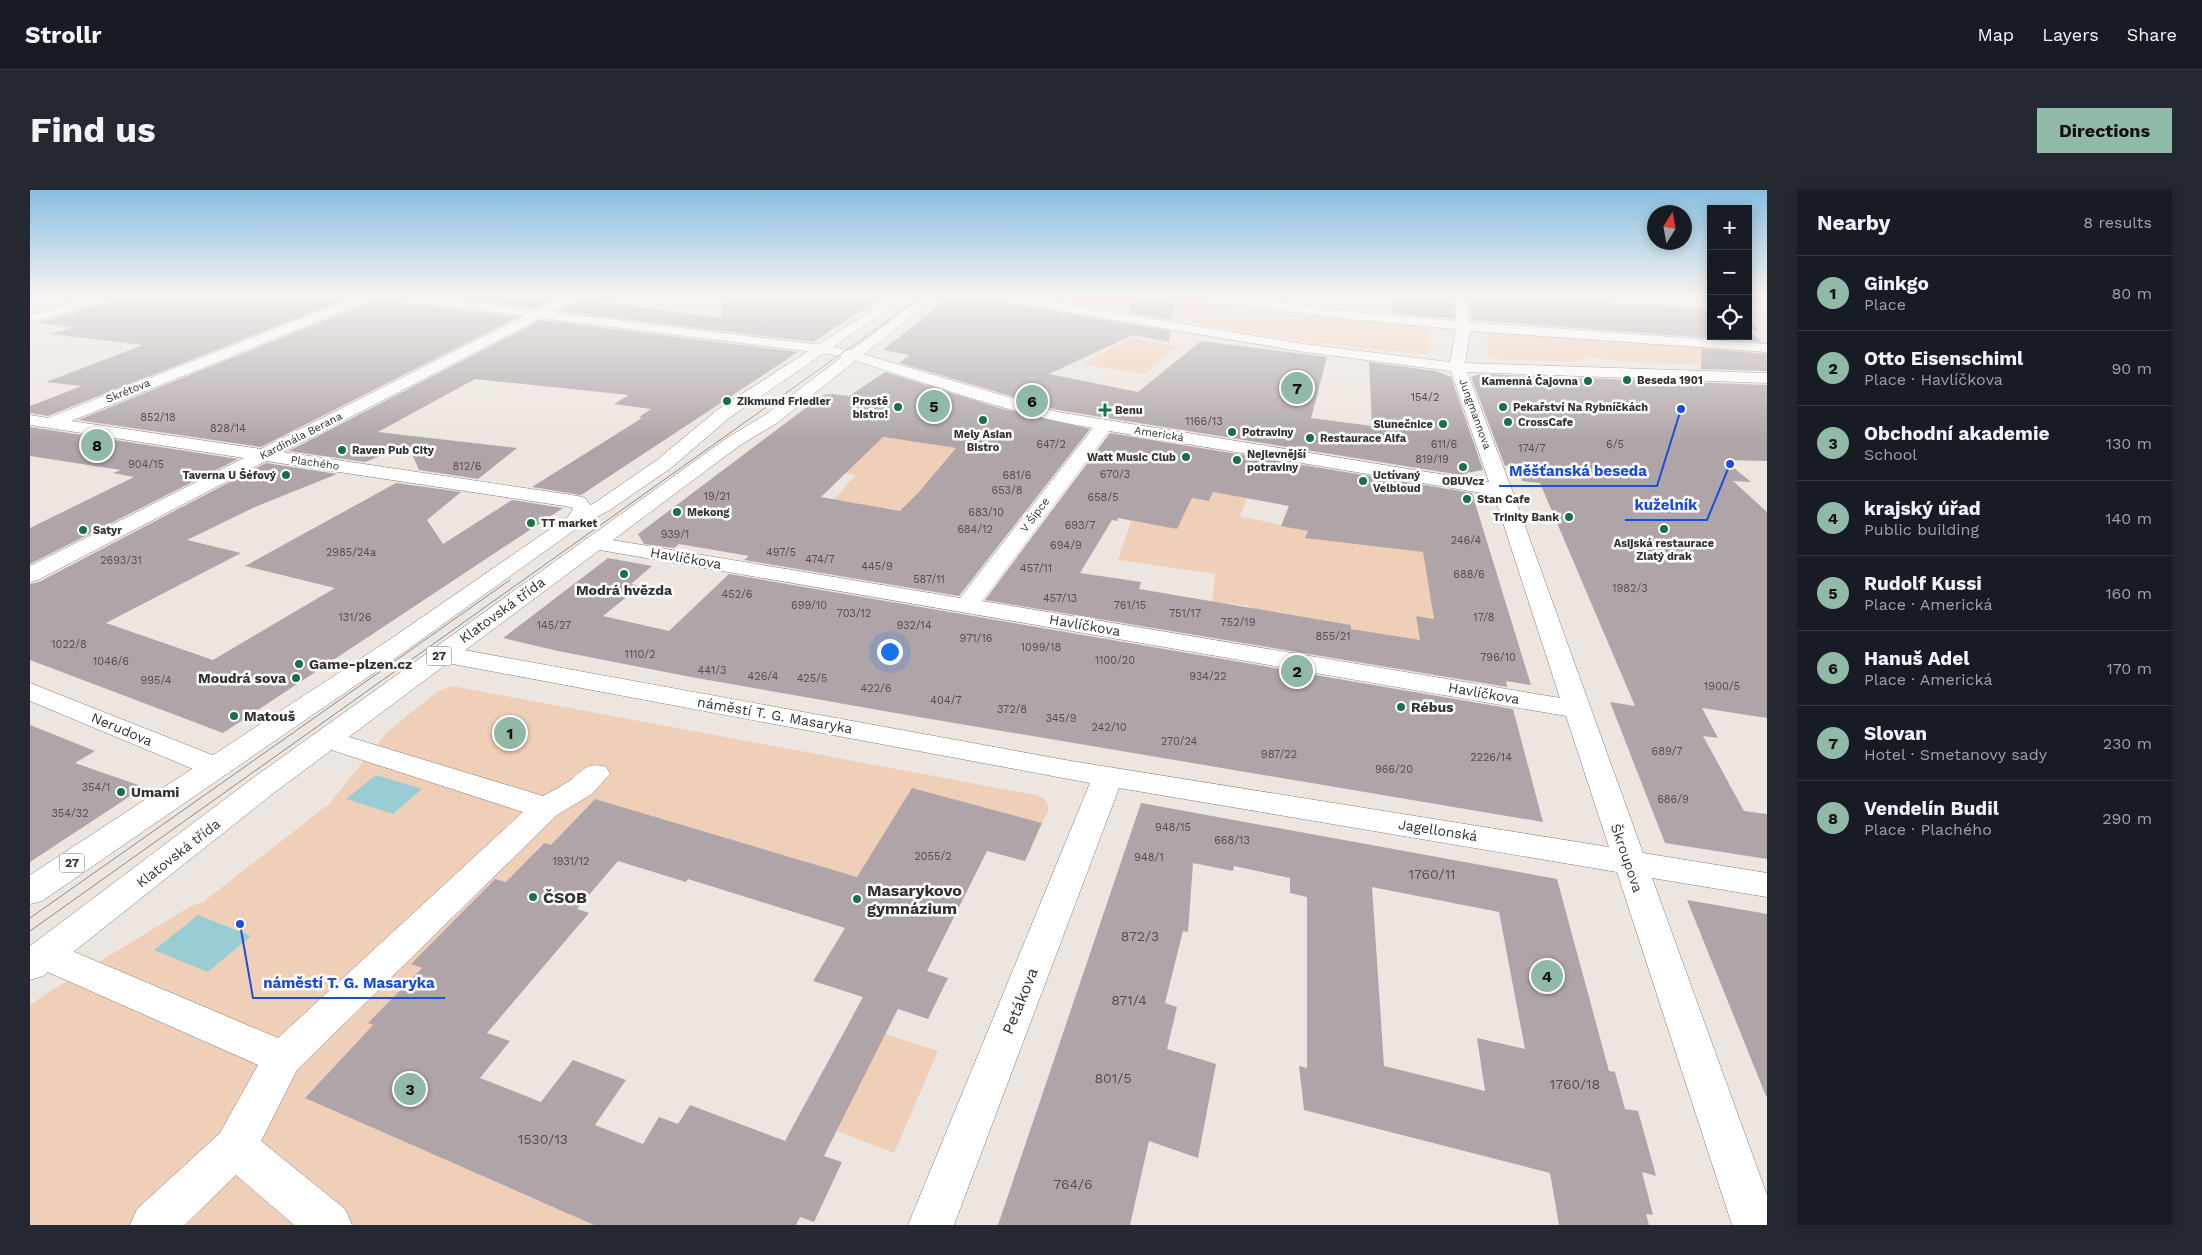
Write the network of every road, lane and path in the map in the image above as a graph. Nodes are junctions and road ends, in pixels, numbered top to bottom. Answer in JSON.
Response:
{"nodes":[{"id":1,"x":244,"y":345,"type":"edge"},
{"id":2,"x":476,"y":345,"type":"edge"},
{"id":3,"x":794,"y":345,"type":"edge"},
{"id":4,"x":828,"y":345,"type":"edge"},
{"id":5,"x":866,"y":345,"type":"edge"},
{"id":6,"x":1288,"y":345,"type":"edge"},
{"id":7,"x":1461,"y":345,"type":"edge"},
{"id":8,"x":1730,"y":345,"type":"edge"},
{"id":9,"x":1767,"y":348,"type":"edge"},
{"id":10,"x":822,"y":349,"type":"junction"},
{"id":11,"x":853,"y":355,"type":"junction"},
{"id":12,"x":1457,"y":367,"type":"junction"},
{"id":13,"x":1767,"y":378,"type":"edge"},
{"id":14,"x":30,"y":420,"type":"edge"},
{"id":15,"x":49,"y":423,"type":"junction"},
{"id":16,"x":1104,"y":426,"type":"junction"},
{"id":17,"x":30,"y":431,"type":"edge"},
{"id":18,"x":264,"y":455,"type":"junction"},
{"id":19,"x":1502,"y":490,"type":"junction"},
{"id":20,"x":576,"y":520,"type":"junction"},
{"id":21,"x":594,"y":543,"type":"junction"},
{"id":22,"x":30,"y":575,"type":"edge"},
{"id":23,"x":967,"y":605,"type":"junction"},
{"id":24,"x":442,"y":654,"type":"junction"},
{"id":25,"x":30,"y":691,"type":"edge"},
{"id":26,"x":1576,"y":709,"type":"junction"},
{"id":27,"x":326,"y":739,"type":"junction"},
{"id":28,"x":215,"y":768,"type":"junction"},
{"id":29,"x":595,"y":774,"type":"dead end"},
{"id":30,"x":1108,"y":776,"type":"junction"},
{"id":31,"x":546,"y":808,"type":"junction"},
{"id":32,"x":1628,"y":861,"type":"junction"},
{"id":33,"x":1767,"y":885,"type":"edge"},
{"id":34,"x":30,"y":892,"type":"edge"},
{"id":35,"x":38,"y":960,"type":"edge"},
{"id":36,"x":283,"y":1058,"type":"junction"},
{"id":37,"x":235,"y":1147,"type":"junction"},
{"id":38,"x":153,"y":1225,"type":"edge"},
{"id":39,"x":329,"y":1225,"type":"edge"},
{"id":40,"x":931,"y":1225,"type":"edge"},
{"id":41,"x":1755,"y":1225,"type":"edge"}],
"edges":[{"from":1,"to":15,"type":"street","name":"Skrétova"},
{"from":2,"to":18,"type":"street","name":"Kardinála Berana"},
{"from":3,"to":10,"type":"street","name":"Americká"},
{"from":4,"to":10,"type":"street","number":"27"},
{"from":5,"to":11,"type":"street","name":"Klatovská třída","number":"27"},
{"from":6,"to":12,"type":"street"},
{"from":7,"to":12,"type":"street"},
{"from":8,"to":9,"type":"street"},
{"from":10,"to":11,"type":"street","name":"Americká"},
{"from":10,"to":20,"type":"street","number":"27"},
{"from":11,"to":16,"type":"street","name":"Americká"},
{"from":11,"to":21,"type":"street","name":"Klatovská třída","number":"27"},
{"from":12,"to":13,"type":"street"},
{"from":12,"to":19,"type":"street","name":"Jungmannova"},
{"from":14,"to":15,"type":"street","name":"Plachého"},
{"from":15,"to":17,"type":"street","name":"Skrétova"},
{"from":15,"to":18,"type":"street","name":"Plachého"},
{"from":16,"to":19,"type":"street","name":"Americká"},
{"from":16,"to":23,"type":"street","name":"V Šipce"},
{"from":18,"to":20,"type":"street","name":"Plachého"},
{"from":18,"to":22,"type":"street","name":"Kardinála Berana"},
{"from":19,"to":26,"type":"street","name":"Škroupova"},
{"from":20,"to":28,"type":"street","number":"27"},
{"from":21,"to":23,"type":"street","name":"Havlíčkova"},
{"from":21,"to":24,"type":"street","name":"Klatovská třída","number":"27"},
{"from":23,"to":26,"type":"street","name":"Havlíčkova"},
{"from":24,"to":27,"type":"street","name":"Klatovská třída","number":"27"},
{"from":24,"to":30,"type":"street","name":"náměstí T. G. Masaryka"},
{"from":25,"to":28,"type":"street","name":"Nerudova"},
{"from":26,"to":32,"type":"street","name":"Škroupova"},
{"from":27,"to":31,"type":"street"},
{"from":27,"to":35,"type":"street","name":"Klatovská třída","number":"27"},
{"from":28,"to":34,"type":"street","number":"27"},
{"from":29,"to":31,"type":"street"},
{"from":30,"to":32,"type":"street","name":"Jagellonská"},
{"from":30,"to":40,"type":"street","name":"Petákova"},
{"from":31,"to":36,"type":"street"},
{"from":32,"to":33,"type":"street","name":"Jagellonská"},
{"from":32,"to":41,"type":"street","name":"Škroupova"},
{"from":35,"to":36,"type":"street"},
{"from":36,"to":37,"type":"street"},
{"from":37,"to":38,"type":"street"},
{"from":37,"to":39,"type":"street"}]}
